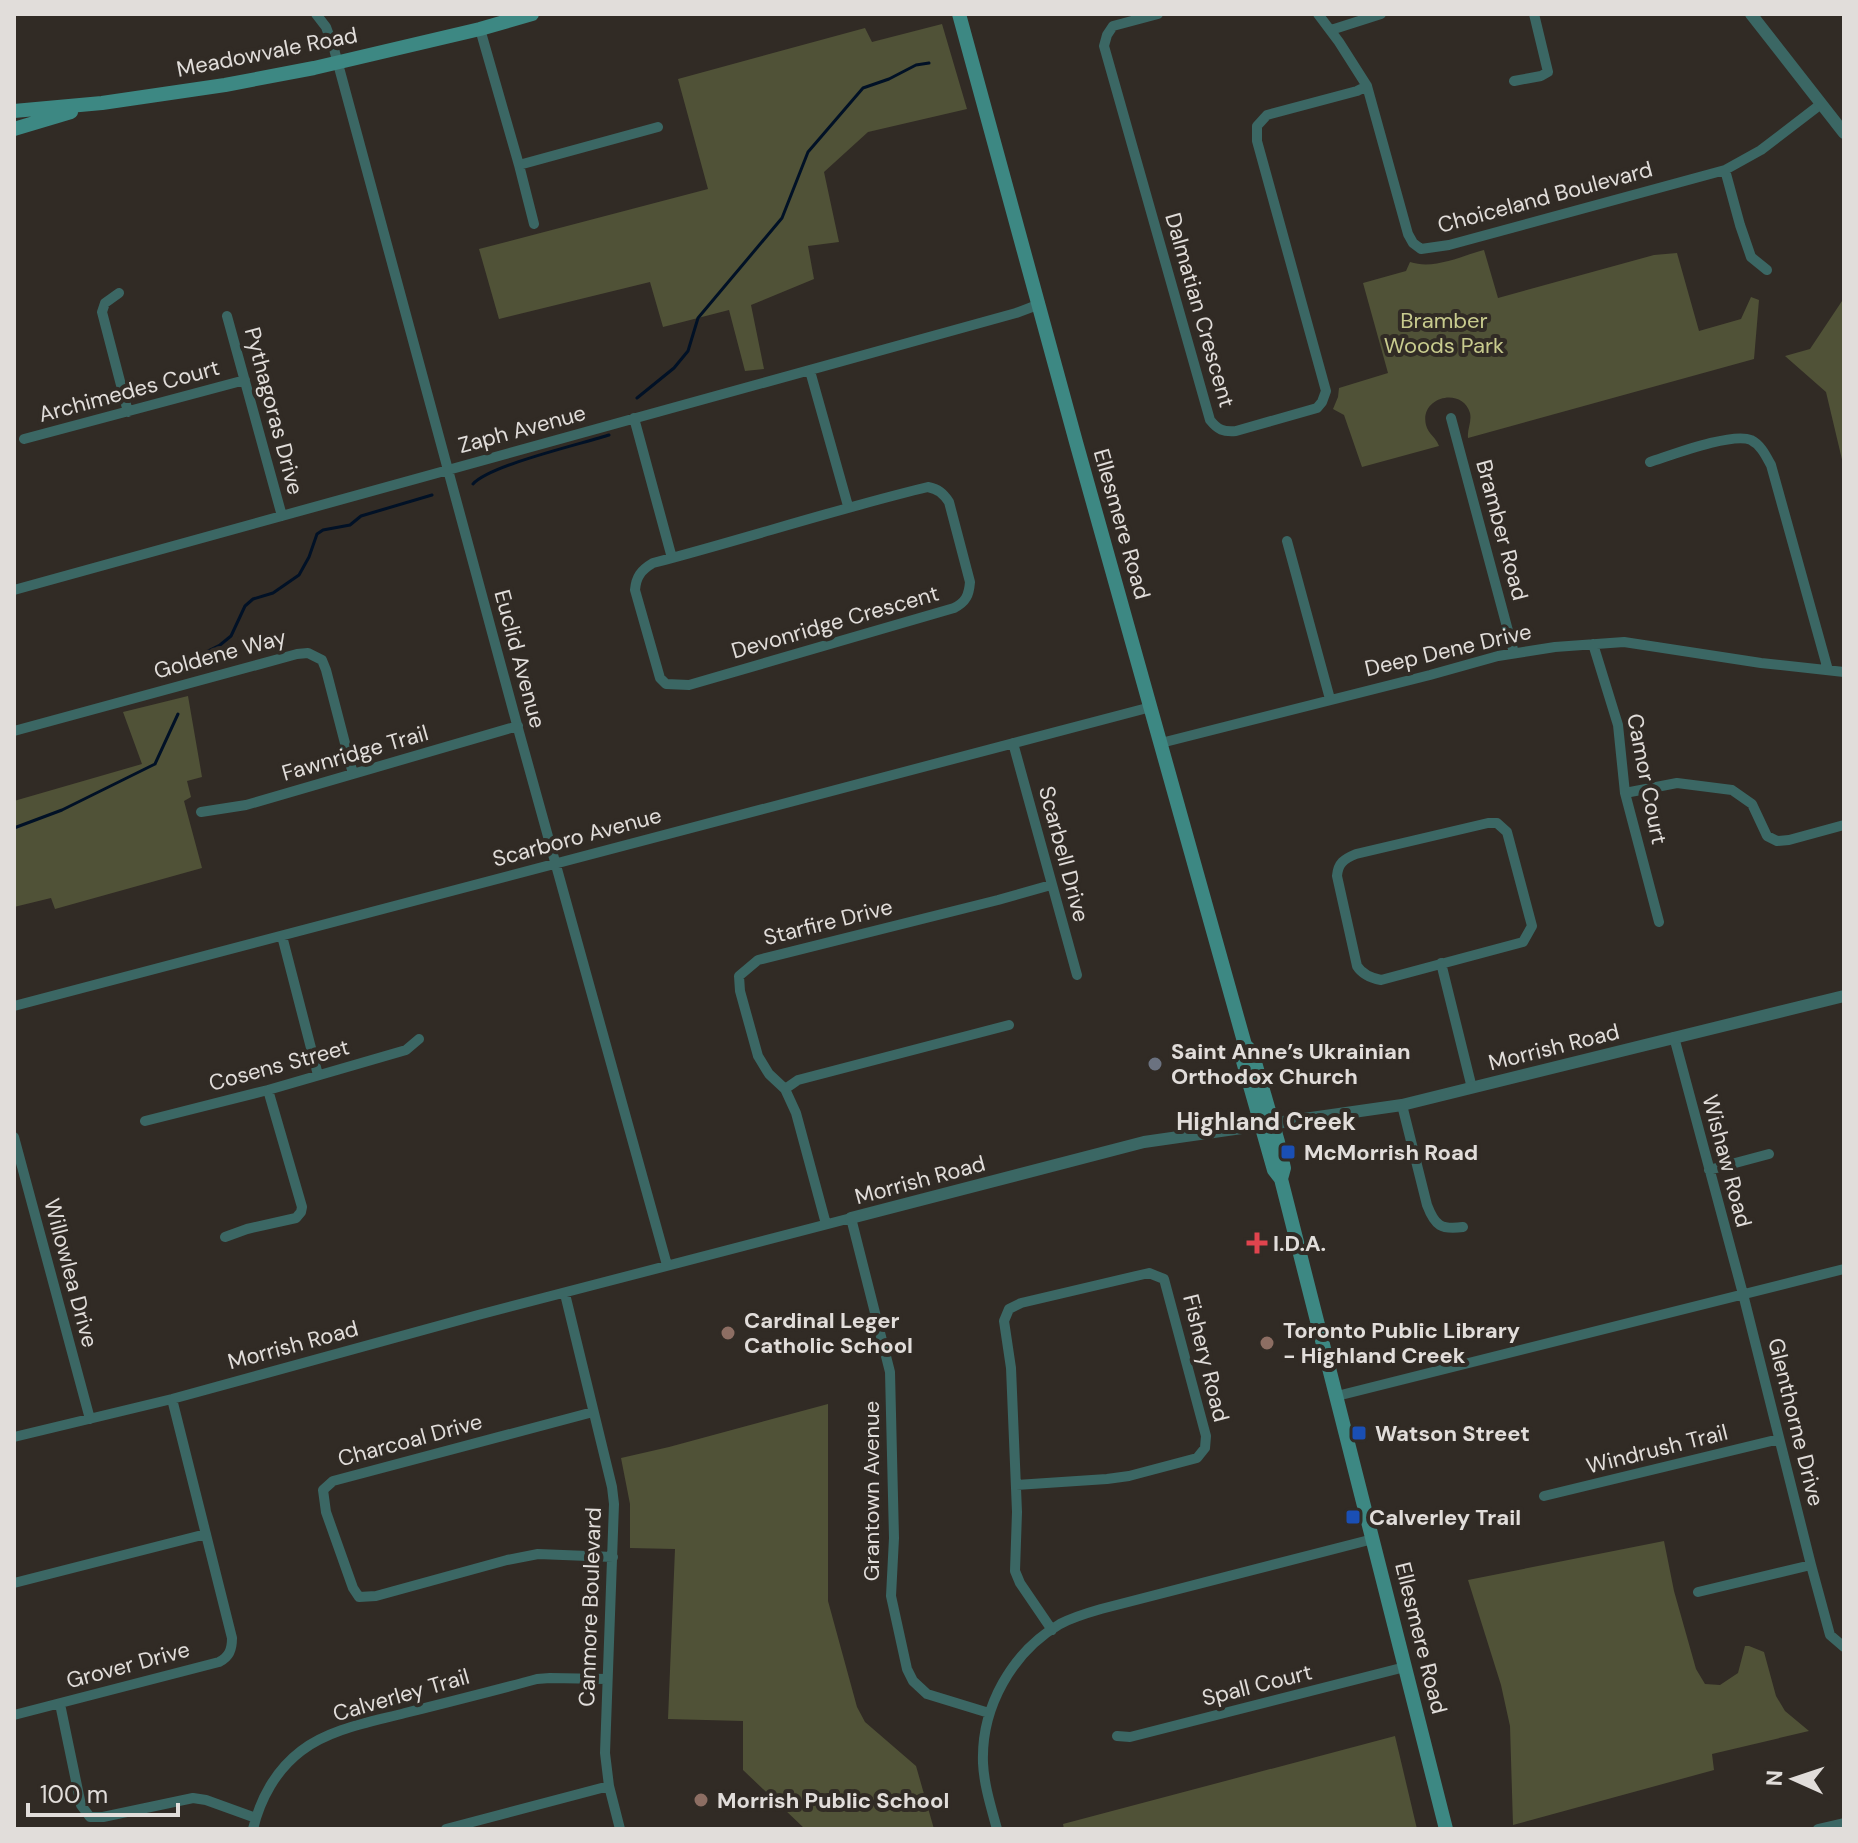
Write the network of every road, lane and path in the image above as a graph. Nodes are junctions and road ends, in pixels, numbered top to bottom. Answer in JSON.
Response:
{"nodes":[{"id":1,"x":316,"y":14,"type":"edge"},
{"id":2,"x":532,"y":14,"type":"edge"},
{"id":3,"x":959,"y":14,"type":"edge"},
{"id":4,"x":1158,"y":14,"type":"edge"},
{"id":5,"x":1318,"y":14,"type":"edge"},
{"id":6,"x":1381,"y":14,"type":"edge"},
{"id":7,"x":1534,"y":14,"type":"edge"},
{"id":8,"x":1751,"y":14,"type":"edge"},
{"id":9,"x":480,"y":29,"type":"junction"},
{"id":10,"x":1331,"y":30,"type":"junction"},
{"id":11,"x":338,"y":64,"type":"junction"},
{"id":12,"x":1514,"y":81,"type":"dead end"},
{"id":13,"x":1367,"y":86,"type":"junction"},
{"id":14,"x":102,"y":103,"type":"junction"},
{"id":15,"x":1821,"y":104,"type":"junction"},
{"id":16,"x":14,"y":111,"type":"edge"},
{"id":17,"x":658,"y":127,"type":"dead end"},
{"id":18,"x":14,"y":129,"type":"edge"},
{"id":19,"x":1844,"y":133,"type":"edge"},
{"id":20,"x":519,"y":165,"type":"junction"},
{"id":21,"x":1725,"y":170,"type":"junction"},
{"id":22,"x":534,"y":224,"type":"dead end"},
{"id":23,"x":1767,"y":270,"type":"dead end"},
{"id":24,"x":119,"y":293,"type":"dead end"},
{"id":25,"x":1040,"y":304,"type":"junction"},
{"id":26,"x":227,"y":316,"type":"dead end"},
{"id":27,"x":810,"y":371,"type":"junction"},
{"id":28,"x":245,"y":380,"type":"junction"},
{"id":29,"x":128,"y":412,"type":"junction"},
{"id":30,"x":634,"y":418,"type":"junction"},
{"id":31,"x":1451,"y":418,"type":"dead end"},
{"id":32,"x":24,"y":439,"type":"dead end"},
{"id":33,"x":1650,"y":462,"type":"dead end"},
{"id":34,"x":448,"y":470,"type":"junction"},
{"id":35,"x":848,"y":506,"type":"junction"},
{"id":36,"x":282,"y":516,"type":"junction"},
{"id":37,"x":1287,"y":541,"type":"dead end"},
{"id":38,"x":672,"y":558,"type":"junction"},
{"id":39,"x":14,"y":590,"type":"edge"},
{"id":40,"x":1593,"y":644,"type":"junction"},
{"id":41,"x":1514,"y":653,"type":"junction"},
{"id":42,"x":1828,"y":670,"type":"junction"},
{"id":43,"x":1844,"y":672,"type":"edge"},
{"id":44,"x":1330,"y":699,"type":"junction"},
{"id":45,"x":1151,"y":707,"type":"junction"},
{"id":46,"x":518,"y":726,"type":"junction"},
{"id":47,"x":14,"y":731,"type":"edge"},
{"id":48,"x":1013,"y":743,"type":"junction"},
{"id":49,"x":1161,"y":743,"type":"junction"},
{"id":50,"x":353,"y":774,"type":"junction"},
{"id":51,"x":1625,"y":793,"type":"junction"},
{"id":52,"x":201,"y":812,"type":"dead end"},
{"id":53,"x":1844,"y":825,"type":"edge"},
{"id":54,"x":556,"y":863,"type":"junction"},
{"id":55,"x":1051,"y":885,"type":"junction"},
{"id":56,"x":1659,"y":922,"type":"dead end"},
{"id":57,"x":282,"y":936,"type":"junction"},
{"id":58,"x":1441,"y":963,"type":"junction"},
{"id":59,"x":1077,"y":975,"type":"dead end"},
{"id":60,"x":1844,"y":996,"type":"edge"},
{"id":61,"x":14,"y":1006,"type":"edge"},
{"id":62,"x":1009,"y":1025,"type":"dead end"},
{"id":63,"x":1674,"y":1037,"type":"junction"},
{"id":64,"x":419,"y":1039,"type":"dead end"},
{"id":65,"x":318,"y":1075,"type":"junction"},
{"id":66,"x":1472,"y":1088,"type":"junction"},
{"id":67,"x":785,"y":1089,"type":"junction"},
{"id":68,"x":268,"y":1090,"type":"junction"},
{"id":69,"x":1402,"y":1105,"type":"junction"},
{"id":70,"x":145,"y":1121,"type":"dead end"},
{"id":71,"x":1267,"y":1124,"type":"junction"},
{"id":72,"x":14,"y":1137,"type":"edge"},
{"id":73,"x":1769,"y":1154,"type":"dead end"},
{"id":74,"x":1709,"y":1170,"type":"junction"},
{"id":75,"x":851,"y":1218,"type":"junction"},
{"id":76,"x":826,"y":1224,"type":"junction"},
{"id":77,"x":1463,"y":1227,"type":"dead end"},
{"id":78,"x":225,"y":1237,"type":"dead end"},
{"id":79,"x":667,"y":1265,"type":"junction"},
{"id":80,"x":1844,"y":1269,"type":"edge"},
{"id":81,"x":565,"y":1294,"type":"junction"},
{"id":82,"x":1743,"y":1294,"type":"junction"},
{"id":83,"x":1337,"y":1396,"type":"junction"},
{"id":84,"x":172,"y":1399,"type":"junction"},
{"id":85,"x":593,"y":1412,"type":"junction"},
{"id":86,"x":90,"y":1419,"type":"junction"},
{"id":87,"x":14,"y":1437,"type":"edge"},
{"id":88,"x":1779,"y":1439,"type":"junction"},
{"id":89,"x":1016,"y":1485,"type":"junction"},
{"id":90,"x":1544,"y":1496,"type":"dead end"},
{"id":91,"x":206,"y":1534,"type":"junction"},
{"id":92,"x":1373,"y":1539,"type":"junction"},
{"id":93,"x":613,"y":1557,"type":"junction"},
{"id":94,"x":1811,"y":1565,"type":"junction"},
{"id":95,"x":14,"y":1583,"type":"edge"},
{"id":96,"x":1698,"y":1592,"type":"dead end"},
{"id":97,"x":1052,"y":1630,"type":"junction"},
{"id":98,"x":1844,"y":1647,"type":"edge"},
{"id":99,"x":1405,"y":1667,"type":"junction"},
{"id":100,"x":607,"y":1679,"type":"junction"},
{"id":101,"x":60,"y":1704,"type":"junction"},
{"id":102,"x":989,"y":1713,"type":"junction"},
{"id":103,"x":14,"y":1715,"type":"edge"},
{"id":104,"x":1117,"y":1736,"type":"dead end"},
{"id":105,"x":609,"y":1786,"type":"junction"},
{"id":106,"x":255,"y":1823,"type":"edge"},
{"id":107,"x":1844,"y":1823,"type":"edge"},
{"id":108,"x":491,"y":1824,"type":"edge"},
{"id":109,"x":446,"y":1829,"type":"edge"},
{"id":110,"x":620,"y":1829,"type":"edge"},
{"id":111,"x":997,"y":1829,"type":"edge"},
{"id":112,"x":1446,"y":1829,"type":"edge"},
{"id":113,"x":1818,"y":1829,"type":"edge"}],
"edges":[{"from":1,"to":11,"type":"street","name":"Euclid Avenue"},
{"from":2,"to":9,"type":"main road","name":"Meadowvale Road"},
{"from":3,"to":25,"type":"main road","name":"Ellesmere Road"},
{"from":4,"to":13,"type":"street","name":"Dalmatian Crescent"},
{"from":5,"to":10,"type":"street","name":"Choiceland Boulevard"},
{"from":6,"to":10,"type":"street"},
{"from":7,"to":12,"type":"street"},
{"from":8,"to":15,"type":"street"},
{"from":9,"to":11,"type":"main road","name":"Meadowvale Road"},
{"from":9,"to":20,"type":"street"},
{"from":10,"to":13,"type":"street","name":"Choiceland Boulevard"},
{"from":11,"to":14,"type":"main road","name":"Meadowvale Road"},
{"from":11,"to":34,"type":"street","name":"Euclid Avenue"},
{"from":13,"to":21,"type":"street","name":"Choiceland Boulevard"},
{"from":14,"to":16,"type":"main road","name":"Meadowvale Road"},
{"from":14,"to":18,"type":"main road","name":"Meadowvale Road"},
{"from":15,"to":19,"type":"street"},
{"from":15,"to":21,"type":"street","name":"Choiceland Boulevard"},
{"from":17,"to":20,"type":"street"},
{"from":20,"to":22,"type":"street"},
{"from":21,"to":23,"type":"street"},
{"from":24,"to":29,"type":"street"},
{"from":25,"to":27,"type":"street","name":"Zaph Avenue"},
{"from":25,"to":45,"type":"main road","name":"Ellesmere Road"},
{"from":26,"to":28,"type":"street","name":"Pythagoras Drive"},
{"from":27,"to":30,"type":"street","name":"Zaph Avenue"},
{"from":27,"to":35,"type":"street"},
{"from":28,"to":29,"type":"street","name":"Archimedes Court"},
{"from":28,"to":36,"type":"street","name":"Pythagoras Drive"},
{"from":29,"to":32,"type":"street","name":"Archimedes Court"},
{"from":30,"to":34,"type":"street","name":"Zaph Avenue"},
{"from":30,"to":38,"type":"street"},
{"from":31,"to":41,"type":"street","name":"Bramber Road"},
{"from":33,"to":42,"type":"street"},
{"from":34,"to":36,"type":"street","name":"Zaph Avenue"},
{"from":34,"to":46,"type":"street","name":"Euclid Avenue"},
{"from":35,"to":38,"type":"street","name":"Devonridge Crescent"},
{"from":35,"to":38,"type":"street","name":"Devonridge Crescent"},
{"from":36,"to":39,"type":"street","name":"Zaph Avenue"},
{"from":37,"to":44,"type":"street"},
{"from":40,"to":41,"type":"street","name":"Deep Dene Drive"},
{"from":40,"to":42,"type":"street","name":"Deep Dene Drive"},
{"from":40,"to":51,"type":"street","name":"Camor Court"},
{"from":41,"to":44,"type":"street","name":"Deep Dene Drive"},
{"from":42,"to":43,"type":"street","name":"Deep Dene Drive"},
{"from":44,"to":49,"type":"street","name":"Deep Dene Drive"},
{"from":45,"to":48,"type":"street","name":"Scarboro Avenue"},
{"from":45,"to":49,"type":"main road","name":"Ellesmere Road"},
{"from":46,"to":50,"type":"street","name":"Fawnridge Trail"},
{"from":46,"to":54,"type":"street","name":"Euclid Avenue"},
{"from":47,"to":50,"type":"street","name":"Goldene Way"},
{"from":48,"to":54,"type":"street","name":"Scarboro Avenue"},
{"from":48,"to":55,"type":"street","name":"Scarbell Drive"},
{"from":49,"to":71,"type":"main road","name":"Ellesmere Road"},
{"from":50,"to":52,"type":"street","name":"Fawnridge Trail"},
{"from":51,"to":53,"type":"street"},
{"from":51,"to":56,"type":"street","name":"Camor Court"},
{"from":54,"to":57,"type":"street","name":"Scarboro Avenue"},
{"from":54,"to":79,"type":"street","name":"Euclid Avenue"},
{"from":55,"to":59,"type":"street","name":"Scarbell Drive"},
{"from":55,"to":67,"type":"street","name":"Starfire Drive"},
{"from":57,"to":61,"type":"street","name":"Scarboro Avenue"},
{"from":57,"to":65,"type":"street"},
{"from":58,"to":58,"type":"street"},
{"from":58,"to":66,"type":"street"},
{"from":60,"to":63,"type":"street","name":"Morrish Road"},
{"from":62,"to":67,"type":"street"},
{"from":63,"to":66,"type":"street","name":"Morrish Road"},
{"from":63,"to":74,"type":"street","name":"Wishaw Road"},
{"from":64,"to":65,"type":"street","name":"Cosens Street"},
{"from":65,"to":68,"type":"street","name":"Cosens Street"},
{"from":66,"to":69,"type":"street","name":"Morrish Road"},
{"from":67,"to":76,"type":"street","name":"Starfire Drive"},
{"from":68,"to":70,"type":"street","name":"Cosens Street"},
{"from":68,"to":78,"type":"street"},
{"from":69,"to":71,"type":"street","name":"Morrish Road"},
{"from":69,"to":77,"type":"street"},
{"from":71,"to":75,"type":"street","name":"Morrish Road"},
{"from":71,"to":83,"type":"main road","name":"Ellesmere Road"},
{"from":72,"to":86,"type":"street","name":"Willowlea Drive"},
{"from":73,"to":74,"type":"street"},
{"from":74,"to":82,"type":"street","name":"Wishaw Road"},
{"from":75,"to":76,"type":"street","name":"Morrish Road"},
{"from":75,"to":102,"type":"street","name":"Grantown Avenue"},
{"from":76,"to":79,"type":"street","name":"Morrish Road"},
{"from":79,"to":81,"type":"street","name":"Morrish Road"},
{"from":80,"to":82,"type":"street"},
{"from":81,"to":84,"type":"street","name":"Morrish Road"},
{"from":81,"to":85,"type":"street","name":"Canmore Boulevard"},
{"from":82,"to":83,"type":"street"},
{"from":82,"to":88,"type":"street","name":"Glenthorne Drive"},
{"from":83,"to":92,"type":"main road","name":"Ellesmere Road"},
{"from":84,"to":86,"type":"street","name":"Morrish Road"},
{"from":84,"to":91,"type":"street","name":"Grover Drive"},
{"from":85,"to":93,"type":"street","name":"Canmore Boulevard"},
{"from":85,"to":93,"type":"street","name":"Charcoal Drive"},
{"from":86,"to":87,"type":"street","name":"Morrish Road"},
{"from":88,"to":90,"type":"street","name":"Windrush Trail"},
{"from":88,"to":94,"type":"street","name":"Glenthorne Drive"},
{"from":89,"to":89,"type":"street","name":"Fishery Road"},
{"from":89,"to":97,"type":"street","name":"Fishery Road"},
{"from":91,"to":95,"type":"street"},
{"from":91,"to":101,"type":"street","name":"Grover Drive"},
{"from":92,"to":97,"type":"street"},
{"from":92,"to":99,"type":"main road","name":"Ellesmere Road"},
{"from":93,"to":100,"type":"street","name":"Canmore Boulevard"},
{"from":94,"to":96,"type":"street"},
{"from":94,"to":98,"type":"street","name":"Glenthorne Drive"},
{"from":97,"to":102,"type":"street"},
{"from":99,"to":104,"type":"street","name":"Spall Court"},
{"from":99,"to":112,"type":"main road","name":"Ellesmere Road"},
{"from":100,"to":105,"type":"street","name":"Canmore Boulevard"},
{"from":100,"to":106,"type":"street","name":"Calverley Trail"},
{"from":101,"to":103,"type":"street"},
{"from":101,"to":106,"type":"street","name":"Grover Drive"},
{"from":102,"to":111,"type":"street"},
{"from":105,"to":108,"type":"street"},
{"from":105,"to":110,"type":"street","name":"Canmore Boulevard"},
{"from":107,"to":113,"type":"street"},
{"from":108,"to":109,"type":"street"}]}
